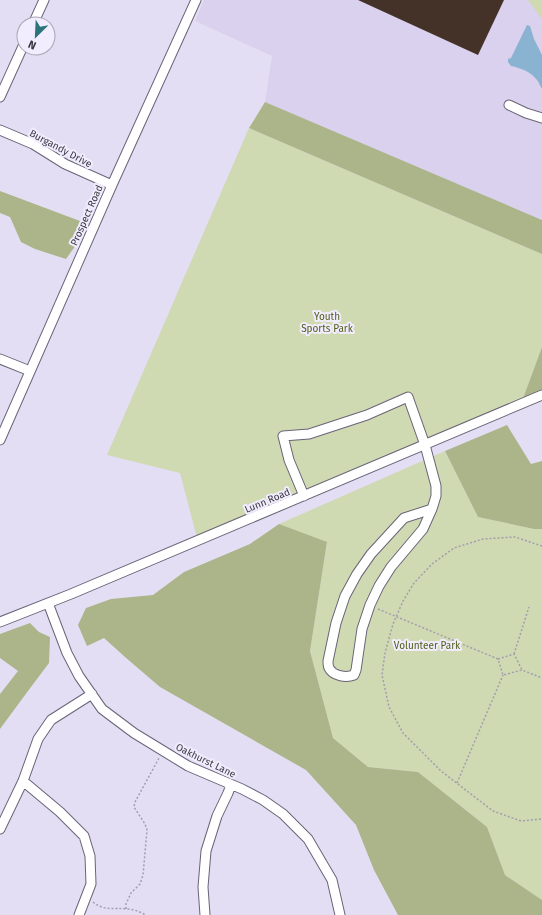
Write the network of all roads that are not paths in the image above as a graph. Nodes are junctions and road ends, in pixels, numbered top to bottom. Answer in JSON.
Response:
{"nodes":[{"id":1,"x":44,"y":0,"type":"edge"},
{"id":2,"x":196,"y":0,"type":"edge"},
{"id":3,"x":37,"y":16,"type":"edge"},
{"id":4,"x":19,"y":56,"type":"edge"},
{"id":5,"x":0,"y":97,"type":"edge"},
{"id":6,"x":509,"y":105,"type":"dead end"},
{"id":7,"x":542,"y":118,"type":"edge"},
{"id":8,"x":0,"y":130,"type":"edge"},
{"id":9,"x":112,"y":185,"type":"junction"},
{"id":10,"x":0,"y":359,"type":"edge"},
{"id":11,"x":30,"y":371,"type":"junction"},
{"id":12,"x":542,"y":395,"type":"edge"},
{"id":13,"x":0,"y":440,"type":"edge"},
{"id":14,"x":425,"y":445,"type":"junction"},
{"id":15,"x":304,"y":496,"type":"junction"},
{"id":16,"x":432,"y":509,"type":"junction"},
{"id":17,"x":48,"y":603,"type":"junction"},
{"id":18,"x":0,"y":622,"type":"edge"},
{"id":19,"x":92,"y":694,"type":"junction"},
{"id":20,"x":23,"y":781,"type":"junction"},
{"id":21,"x":231,"y":785,"type":"junction"},
{"id":22,"x":0,"y":829,"type":"edge"},
{"id":23,"x":79,"y":915,"type":"edge"},
{"id":24,"x":205,"y":915,"type":"edge"},
{"id":25,"x":340,"y":915,"type":"edge"}],
"edges":[{"from":1,"to":3,"type":"street"},
{"from":2,"to":9,"type":"street","name":"Prospect Road"},
{"from":4,"to":5,"type":"street"},
{"from":6,"to":7,"type":"street"},
{"from":8,"to":9,"type":"street","name":"Burgandy Drive"},
{"from":9,"to":11,"type":"street","name":"Prospect Road"},
{"from":10,"to":11,"type":"street"},
{"from":11,"to":13,"type":"street","name":"Prospect Road"},
{"from":12,"to":14,"type":"street","name":"Lunn Road"},
{"from":14,"to":15,"type":"street","name":"Lunn Road"},
{"from":14,"to":15,"type":"street"},
{"from":14,"to":16,"type":"street"},
{"from":15,"to":17,"type":"street","name":"Lunn Road"},
{"from":16,"to":16,"type":"street"},
{"from":17,"to":18,"type":"street","name":"Lunn Road"},
{"from":17,"to":19,"type":"street","name":"Oakhurst Lane"},
{"from":19,"to":20,"type":"street"},
{"from":19,"to":21,"type":"street","name":"Oakhurst Lane"},
{"from":20,"to":22,"type":"street"},
{"from":20,"to":23,"type":"street"},
{"from":21,"to":24,"type":"street"},
{"from":21,"to":25,"type":"street","name":"Oakhurst Lane"}]}
